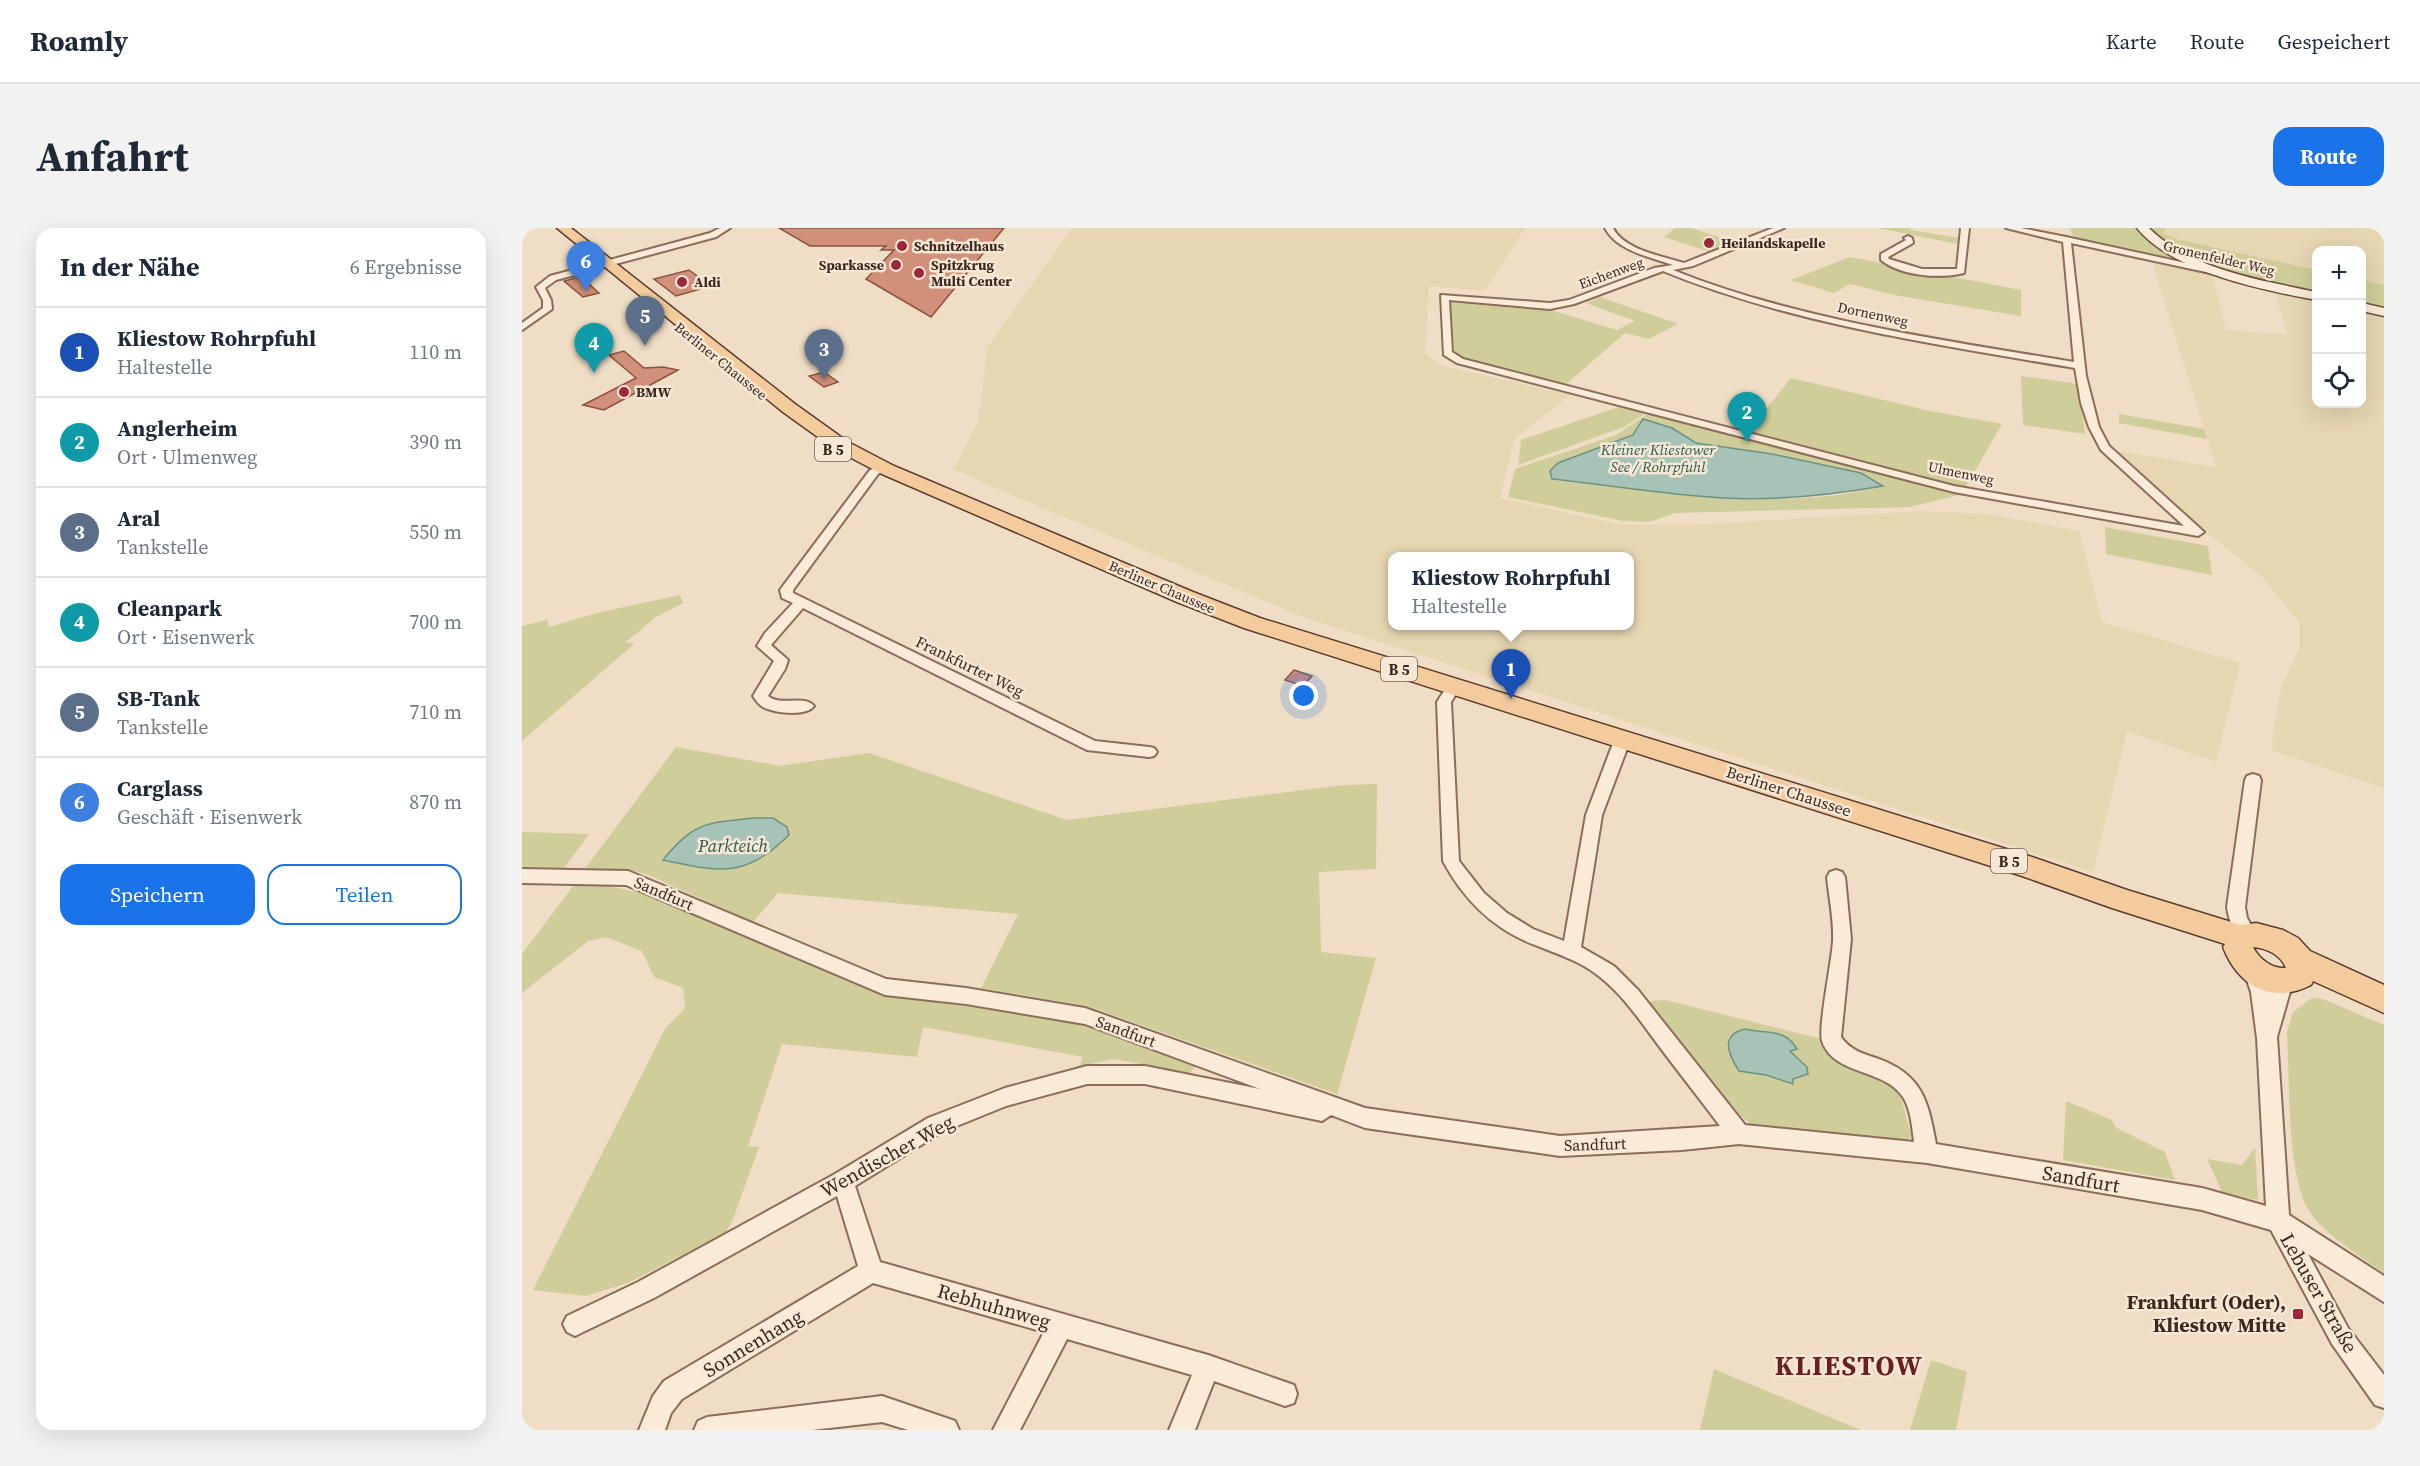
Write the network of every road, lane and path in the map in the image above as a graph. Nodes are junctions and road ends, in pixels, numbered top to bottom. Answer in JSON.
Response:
{"nodes":[{"id":1,"x":555,"y":228,"type":"edge"},
{"id":2,"x":563,"y":228,"type":"edge"},
{"id":3,"x":726,"y":228,"type":"edge"},
{"id":4,"x":1609,"y":228,"type":"edge"},
{"id":5,"x":1780,"y":228,"type":"edge"},
{"id":6,"x":1965,"y":228,"type":"edge"},
{"id":7,"x":2010,"y":228,"type":"edge"},
{"id":8,"x":2143,"y":228,"type":"edge"},
{"id":9,"x":1908,"y":238,"type":"dead end"},
{"id":10,"x":2066,"y":238,"type":"junction"},
{"id":11,"x":604,"y":264,"type":"junction"},
{"id":12,"x":1685,"y":265,"type":"junction"},
{"id":13,"x":1664,"y":269,"type":"junction"},
{"id":14,"x":2248,"y":280,"type":"junction"},
{"id":15,"x":2312,"y":295,"type":"edge"},
{"id":16,"x":1444,"y":297,"type":"joint"},
{"id":17,"x":2366,"y":308,"type":"edge"},
{"id":18,"x":2384,"y":312,"type":"edge"},
{"id":19,"x":522,"y":327,"type":"edge"},
{"id":20,"x":2080,"y":366,"type":"junction"},
{"id":21,"x":879,"y":469,"type":"junction"},
{"id":22,"x":802,"y":602,"type":"junction"},
{"id":23,"x":1454,"y":686,"type":"junction"},
{"id":24,"x":807,"y":706,"type":"dead end"},
{"id":25,"x":1623,"y":738,"type":"junction"},
{"id":26,"x":1149,"y":752,"type":"dead end"},
{"id":27,"x":2253,"y":780,"type":"dead end"},
{"id":28,"x":522,"y":876,"type":"edge"},
{"id":29,"x":1836,"y":877,"type":"dead end"},
{"id":30,"x":2245,"y":948,"type":"junction"},
{"id":31,"x":1571,"y":950,"type":"junction"},
{"id":32,"x":2294,"y":972,"type":"junction"},
{"id":33,"x":2384,"y":1000,"type":"edge"},
{"id":34,"x":2384,"y":1007,"type":"edge"},
{"id":35,"x":2267,"y":1038,"type":"junction"},
{"id":36,"x":1365,"y":1118,"type":"junction"},
{"id":37,"x":1739,"y":1134,"type":"junction"},
{"id":38,"x":1927,"y":1153,"type":"junction"},
{"id":39,"x":843,"y":1181,"type":"junction"},
{"id":40,"x":2278,"y":1221,"type":"junction"},
{"id":41,"x":871,"y":1271,"type":"junction"},
{"id":42,"x":2384,"y":1290,"type":"edge"},
{"id":43,"x":576,"y":1324,"type":"dead end"},
{"id":44,"x":1061,"y":1325,"type":"junction"},
{"id":45,"x":1208,"y":1367,"type":"junction"},
{"id":46,"x":1285,"y":1394,"type":"dead end"},
{"id":47,"x":2384,"y":1396,"type":"edge"},
{"id":48,"x":652,"y":1430,"type":"edge"},
{"id":49,"x":707,"y":1430,"type":"edge"},
{"id":50,"x":946,"y":1430,"type":"edge"},
{"id":51,"x":1006,"y":1430,"type":"edge"},
{"id":52,"x":1182,"y":1430,"type":"edge"}],
"edges":[{"from":1,"to":11,"type":"main road","name":"Berliner Chaussee","number":"B 5"},
{"from":2,"to":11,"type":"main road","name":"Berliner Chaussee","number":"B 5"},
{"from":3,"to":11,"type":"street"},
{"from":4,"to":12,"type":"street"},
{"from":5,"to":12,"type":"street","name":"Eichenweg"},
{"from":6,"to":9,"type":"street"},
{"from":7,"to":10,"type":"street","name":"Gronenfelder Weg"},
{"from":8,"to":14,"type":"main road"},
{"from":10,"to":14,"type":"street","name":"Gronenfelder Weg"},
{"from":10,"to":20,"type":"street","name":"Ulmenweg"},
{"from":11,"to":19,"type":"street"},
{"from":11,"to":21,"type":"main road","name":"Berliner Chaussee","number":"B 5"},
{"from":12,"to":13,"type":"street","name":"Eichenweg"},
{"from":13,"to":16,"type":"street","name":"Eichenweg"},
{"from":13,"to":20,"type":"street","name":"Dornenweg"},
{"from":14,"to":15,"type":"main road","name":"Gronenfelder Weg"},
{"from":16,"to":20,"type":"street","name":"Ulmenweg"},
{"from":17,"to":18,"type":"main road"},
{"from":21,"to":22,"type":"street","name":"Frankfurter Weg"},
{"from":21,"to":23,"type":"main road","name":"Berliner Chaussee","number":"B 5"},
{"from":22,"to":24,"type":"street"},
{"from":22,"to":26,"type":"street","name":"Frankfurter Weg"},
{"from":23,"to":25,"type":"main road","name":"Berliner Chaussee","number":"B 5"},
{"from":23,"to":31,"type":"street"},
{"from":25,"to":30,"type":"main road","name":"Berliner Chaussee","number":"B 5"},
{"from":25,"to":31,"type":"street"},
{"from":27,"to":30,"type":"street"},
{"from":28,"to":36,"type":"street","name":"Sandfurt"},
{"from":29,"to":38,"type":"street"},
{"from":30,"to":32,"type":"main road","name":"Berliner Chaussee"},
{"from":30,"to":35,"type":"street","name":"Lebuser Straße"},
{"from":31,"to":37,"type":"street"},
{"from":32,"to":33,"type":"main road"},
{"from":32,"to":34,"type":"main road"},
{"from":32,"to":35,"type":"street","name":"Lebuser Straße"},
{"from":35,"to":40,"type":"street","name":"Lebuser Straße"},
{"from":36,"to":37,"type":"street","name":"Sandfurt"},
{"from":36,"to":39,"type":"street","name":"Wendischer Weg"},
{"from":37,"to":38,"type":"street","name":"Sandfurt"},
{"from":38,"to":40,"type":"street","name":"Sandfurt"},
{"from":39,"to":41,"type":"street"},
{"from":39,"to":43,"type":"street","name":"Wendischer Weg"},
{"from":40,"to":42,"type":"street","name":"Sandfurt"},
{"from":40,"to":47,"type":"street","name":"Lebuser Straße"},
{"from":41,"to":44,"type":"street","name":"Rebhuhnweg"},
{"from":41,"to":48,"type":"street","name":"Sonnenhang"},
{"from":44,"to":45,"type":"street","name":"Rebhuhnweg"},
{"from":44,"to":51,"type":"street"},
{"from":45,"to":46,"type":"street","name":"Rebhuhnweg"},
{"from":45,"to":52,"type":"street"},
{"from":49,"to":50,"type":"street"}]}
